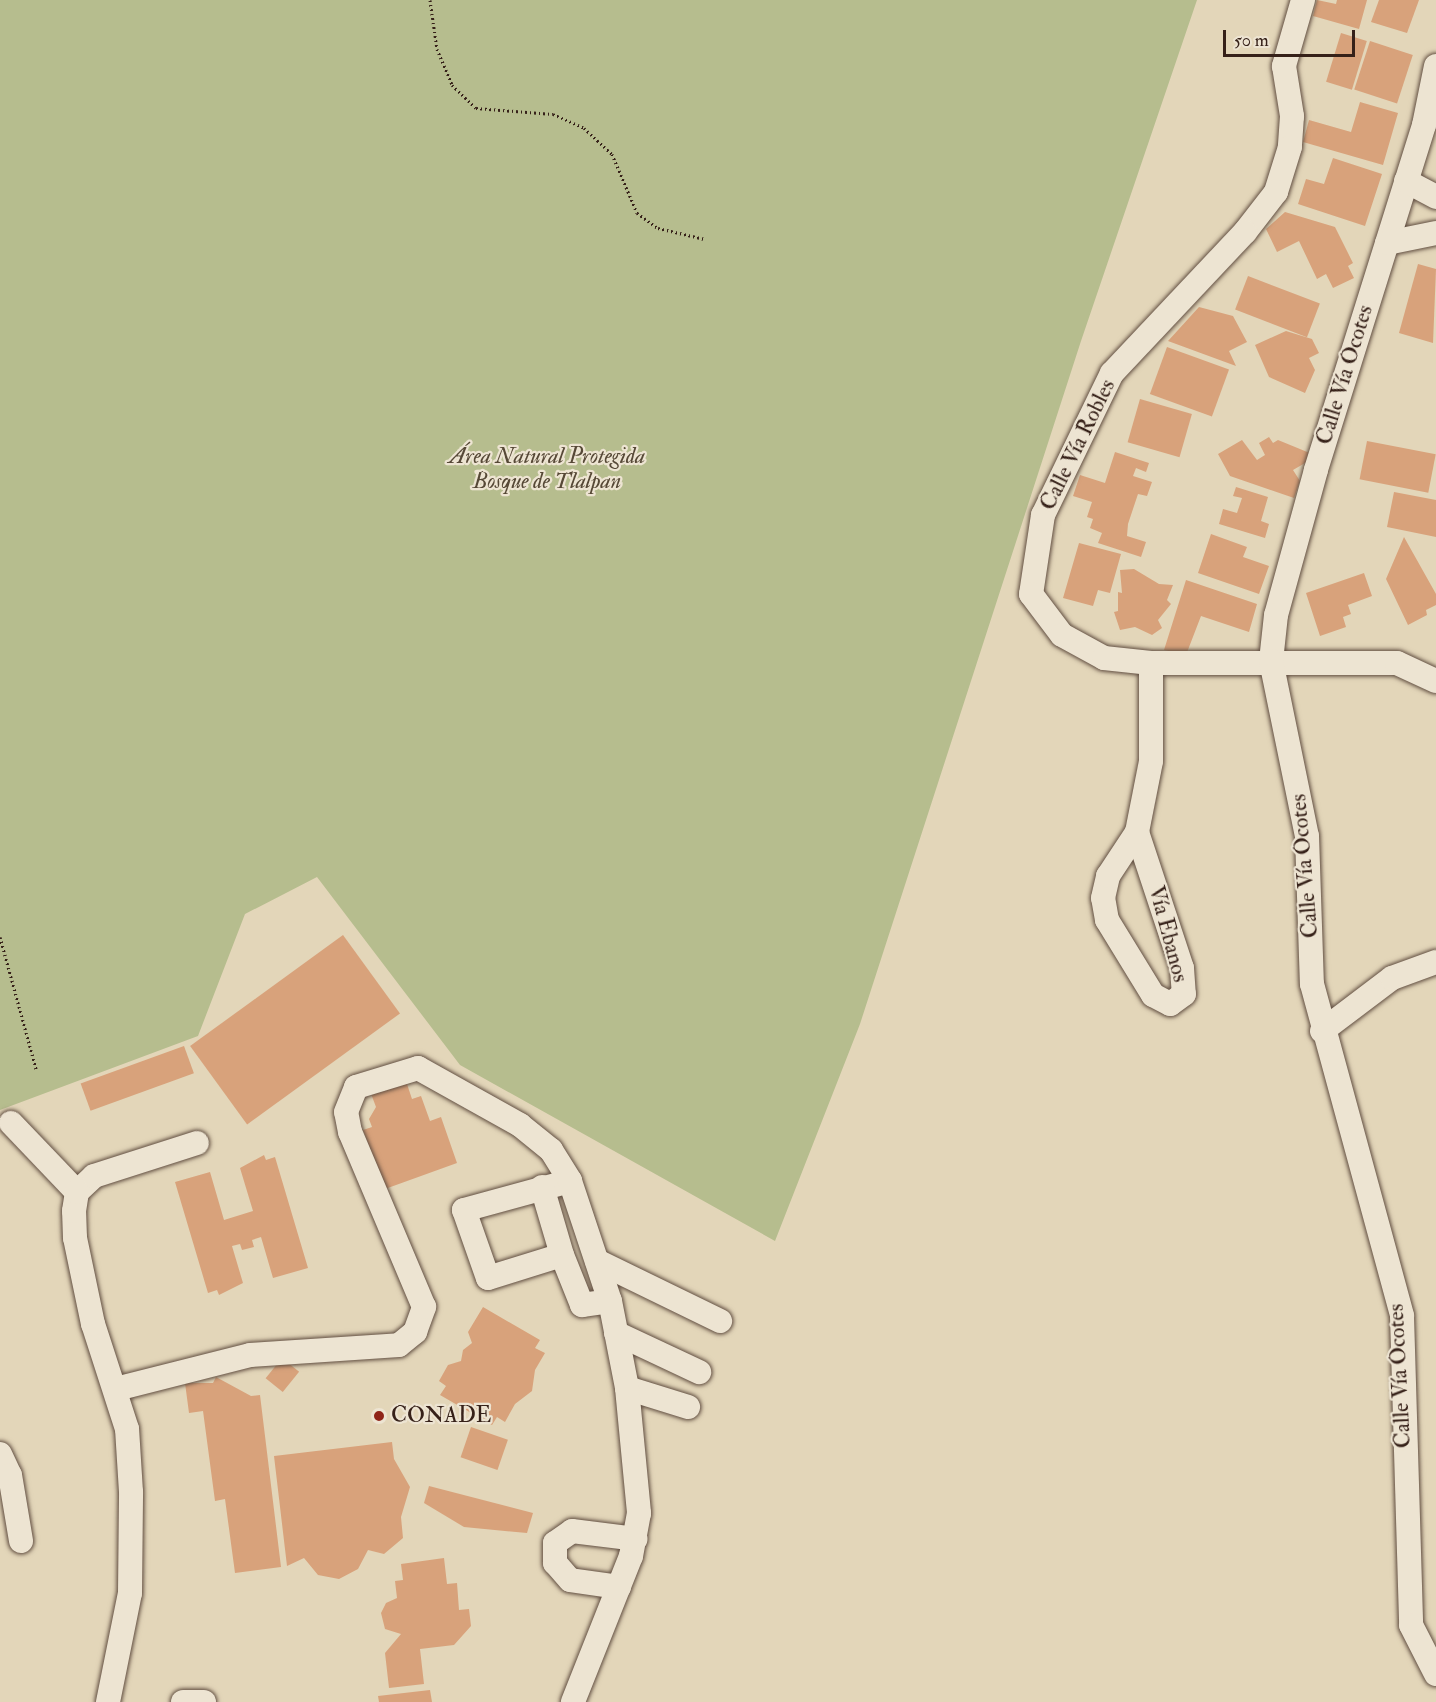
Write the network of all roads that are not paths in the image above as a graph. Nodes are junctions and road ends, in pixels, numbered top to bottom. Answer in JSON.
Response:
{"nodes":[{"id":1,"x":1303,"y":0,"type":"edge"},
{"id":2,"x":1436,"y":66,"type":"edge"},
{"id":3,"x":1406,"y":181,"type":"junction"},
{"id":4,"x":1436,"y":197,"type":"edge"},
{"id":5,"x":1436,"y":232,"type":"edge"},
{"id":6,"x":1387,"y":243,"type":"junction"},
{"id":7,"x":1271,"y":661,"type":"junction"},
{"id":8,"x":1151,"y":663,"type":"junction"},
{"id":9,"x":1436,"y":681,"type":"edge"},
{"id":10,"x":1137,"y":832,"type":"junction"},
{"id":11,"x":1436,"y":962,"type":"edge"},
{"id":12,"x":1322,"y":1031,"type":"junction"},
{"id":13,"x":11,"y":1123,"type":"dead end"},
{"id":14,"x":198,"y":1143,"type":"dead end"},
{"id":15,"x":570,"y":1181,"type":"junction"},
{"id":16,"x":542,"y":1187,"type":"junction"},
{"id":17,"x":77,"y":1192,"type":"junction"},
{"id":18,"x":562,"y":1255,"type":"junction"},
{"id":19,"x":597,"y":1261,"type":"junction"},
{"id":20,"x":610,"y":1301,"type":"junction"},
{"id":21,"x":720,"y":1321,"type":"dead end"},
{"id":22,"x":616,"y":1333,"type":"junction"},
{"id":23,"x":699,"y":1372,"type":"dead end"},
{"id":24,"x":627,"y":1388,"type":"junction"},
{"id":25,"x":116,"y":1389,"type":"junction"},
{"id":26,"x":688,"y":1407,"type":"dead end"},
{"id":27,"x":0,"y":1454,"type":"edge"},
{"id":28,"x":636,"y":1539,"type":"junction"},
{"id":29,"x":21,"y":1541,"type":"dead end"},
{"id":30,"x":619,"y":1587,"type":"junction"},
{"id":31,"x":1436,"y":1674,"type":"edge"},
{"id":32,"x":108,"y":1702,"type":"edge"},
{"id":33,"x":183,"y":1702,"type":"edge"},
{"id":34,"x":204,"y":1702,"type":"edge"},
{"id":35,"x":573,"y":1702,"type":"edge"}],
"edges":[{"from":1,"to":8,"type":"street","name":"Calle Vía Robles"},
{"from":2,"to":3,"type":"street","name":"Calle Vía Ocotes"},
{"from":3,"to":4,"type":"street"},
{"from":3,"to":6,"type":"street","name":"Calle Vía Ocotes"},
{"from":5,"to":6,"type":"street"},
{"from":6,"to":7,"type":"street","name":"Calle Vía Ocotes"},
{"from":7,"to":8,"type":"street","name":"Calle Vía Robles"},
{"from":7,"to":9,"type":"street","name":"Calle Vía Robles"},
{"from":7,"to":12,"type":"street","name":"Calle Vía Ocotes"},
{"from":8,"to":10,"type":"street","name":"Vía Ebanos"},
{"from":10,"to":10,"type":"street","name":"Vía Ebanos"},
{"from":11,"to":12,"type":"street"},
{"from":12,"to":31,"type":"street","name":"Calle Vía Ocotes"},
{"from":13,"to":17,"type":"street"},
{"from":14,"to":17,"type":"street"},
{"from":15,"to":16,"type":"street"},
{"from":15,"to":19,"type":"street"},
{"from":15,"to":25,"type":"street"},
{"from":16,"to":18,"type":"street"},
{"from":16,"to":18,"type":"street"},
{"from":17,"to":25,"type":"street"},
{"from":18,"to":20,"type":"street"},
{"from":19,"to":20,"type":"street"},
{"from":19,"to":21,"type":"street"},
{"from":20,"to":22,"type":"street"},
{"from":22,"to":23,"type":"street"},
{"from":22,"to":24,"type":"street"},
{"from":24,"to":26,"type":"street"},
{"from":24,"to":28,"type":"street"},
{"from":25,"to":32,"type":"street"},
{"from":27,"to":29,"type":"street"},
{"from":28,"to":30,"type":"street"},
{"from":28,"to":30,"type":"street"},
{"from":30,"to":35,"type":"street"},
{"from":33,"to":34,"type":"street"}]}
